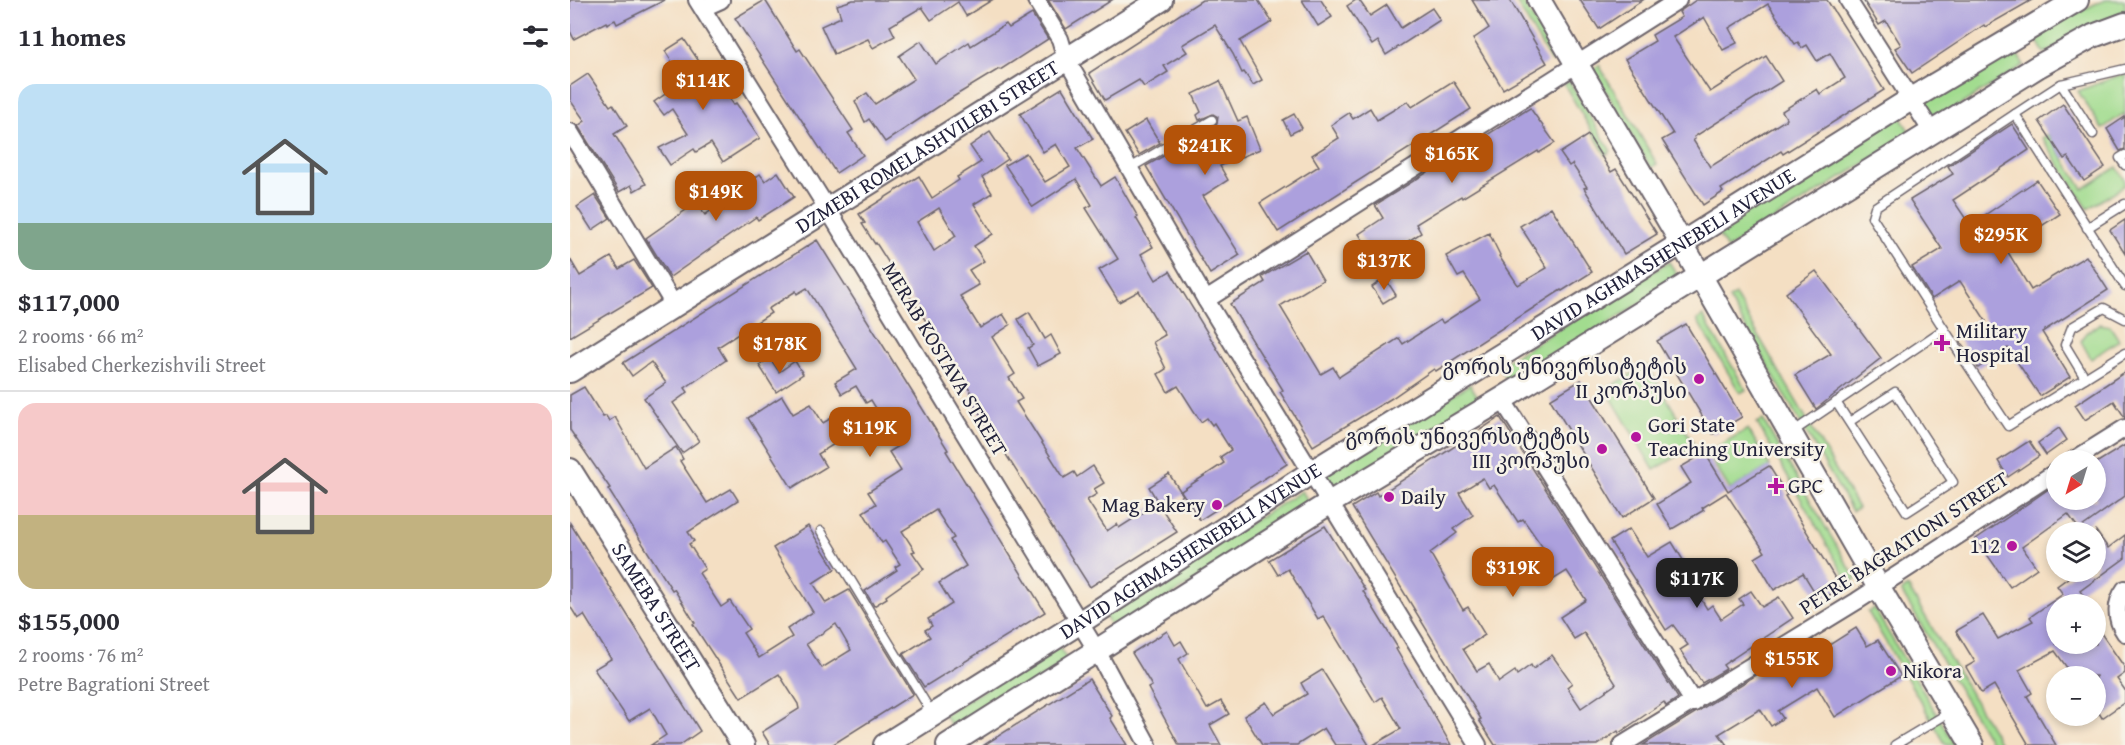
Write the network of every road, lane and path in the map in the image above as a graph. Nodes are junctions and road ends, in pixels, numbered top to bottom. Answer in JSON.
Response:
{"nodes":[{"id":1,"x":721,"y":0,"type":"edge"},
{"id":2,"x":1036,"y":0,"type":"edge"},
{"id":3,"x":1161,"y":0,"type":"edge"},
{"id":4,"x":1539,"y":0,"type":"edge"},
{"id":5,"x":1678,"y":0,"type":"edge"},
{"id":6,"x":1848,"y":0,"type":"edge"},
{"id":7,"x":2077,"y":0,"type":"edge"},
{"id":8,"x":700,"y":4,"type":"edge"},
{"id":9,"x":2125,"y":24,"type":"edge"},
{"id":10,"x":2018,"y":34,"type":"junction"},
{"id":11,"x":1066,"y":59,"type":"junction"},
{"id":12,"x":1577,"y":66,"type":"junction"},
{"id":13,"x":2037,"y":67,"type":"junction"},
{"id":14,"x":2125,"y":69,"type":"edge"},
{"id":15,"x":2061,"y":84,"type":"junction"},
{"id":16,"x":1911,"y":99,"type":"junction"},
{"id":17,"x":2015,"y":114,"type":"junction"},
{"id":18,"x":1212,"y":120,"type":"dead end"},
{"id":19,"x":570,"y":132,"type":"edge"},
{"id":20,"x":1932,"y":132,"type":"junction"},
{"id":21,"x":2093,"y":134,"type":"dead end"},
{"id":22,"x":2125,"y":155,"type":"edge"},
{"id":23,"x":2125,"y":165,"type":"edge"},
{"id":24,"x":1130,"y":168,"type":"junction"},
{"id":25,"x":2125,"y":204,"type":"edge"},
{"id":26,"x":827,"y":208,"type":"junction"},
{"id":27,"x":2087,"y":228,"type":"junction"},
{"id":28,"x":1682,"y":243,"type":"junction"},
{"id":29,"x":1701,"y":275,"type":"junction"},
{"id":30,"x":2125,"y":286,"type":"edge"},
{"id":31,"x":1206,"y":300,"type":"junction"},
{"id":32,"x":674,"y":305,"type":"junction"},
{"id":33,"x":2125,"y":319,"type":"edge"},
{"id":34,"x":1944,"y":329,"type":"junction"},
{"id":35,"x":2125,"y":353,"type":"edge"},
{"id":36,"x":570,"y":371,"type":"edge"},
{"id":37,"x":2085,"y":378,"type":"junction"},
{"id":38,"x":1502,"y":399,"type":"junction"},
{"id":39,"x":1836,"y":402,"type":"junction"},
{"id":40,"x":1849,"y":422,"type":"junction"},
{"id":41,"x":2125,"y":428,"type":"edge"},
{"id":42,"x":1791,"y":433,"type":"junction"},
{"id":43,"x":2090,"y":450,"type":"edge"},
{"id":44,"x":570,"y":470,"type":"edge"},
{"id":45,"x":1312,"y":471,"type":"junction"},
{"id":46,"x":2046,"y":478,"type":"edge"},
{"id":47,"x":1331,"y":502,"type":"junction"},
{"id":48,"x":821,"y":531,"type":"dead end"},
{"id":49,"x":1878,"y":586,"type":"junction"},
{"id":50,"x":2125,"y":589,"type":"edge"},
{"id":51,"x":1079,"y":623,"type":"junction"},
{"id":52,"x":2125,"y":633,"type":"edge"},
{"id":53,"x":1097,"y":651,"type":"junction"},
{"id":54,"x":1694,"y":703,"type":"junction"},
{"id":55,"x":1952,"y":711,"type":"junction"},
{"id":56,"x":933,"y":715,"type":"junction"},
{"id":57,"x":951,"y":744,"type":"edge"},
{"id":58,"x":743,"y":745,"type":"edge"},
{"id":59,"x":885,"y":745,"type":"edge"},
{"id":60,"x":1148,"y":745,"type":"edge"},
{"id":61,"x":1478,"y":745,"type":"edge"},
{"id":62,"x":1622,"y":745,"type":"edge"},
{"id":63,"x":1895,"y":745,"type":"edge"},
{"id":64,"x":1972,"y":745,"type":"edge"}],
"edges":[{"from":1,"to":8,"type":"street"},
{"from":2,"to":11,"type":"street"},
{"from":3,"to":11,"type":"street","name":"DZMEBI ROMELASHVILEBI STREET"},
{"from":4,"to":12,"type":"street"},
{"from":5,"to":12,"type":"street"},
{"from":6,"to":16,"type":"street"},
{"from":7,"to":10,"type":"street","name":"DAVID AGHMASHENEBELI AVENUE"},
{"from":8,"to":26,"type":"street","name":"MERAB KOSTAVA STREET"},
{"from":9,"to":13,"type":"street","name":"DAVID AGHMASHENEBELI AVENUE"},
{"from":10,"to":13,"type":"street"},
{"from":10,"to":16,"type":"street","name":"DAVID AGHMASHENEBELI AVENUE"},
{"from":11,"to":24,"type":"street"},
{"from":11,"to":26,"type":"street","name":"DZMEBI ROMELASHVILEBI STREET"},
{"from":12,"to":28,"type":"street"},
{"from":12,"to":31,"type":"street"},
{"from":13,"to":20,"type":"street","name":"DAVID AGHMASHENEBELI AVENUE"},
{"from":14,"to":15,"type":"lane"},
{"from":15,"to":17,"type":"lane"},
{"from":15,"to":21,"type":"lane"},
{"from":16,"to":20,"type":"street"},
{"from":16,"to":28,"type":"street","name":"DAVID AGHMASHENEBELI AVENUE"},
{"from":17,"to":27,"type":"lane"},
{"from":17,"to":34,"type":"lane"},
{"from":18,"to":24,"type":"lane"},
{"from":19,"to":32,"type":"street"},
{"from":20,"to":29,"type":"street","name":"DAVID AGHMASHENEBELI AVENUE"},
{"from":22,"to":23,"type":"lane"},
{"from":24,"to":31,"type":"street"},
{"from":25,"to":27,"type":"lane"},
{"from":26,"to":32,"type":"street","name":"DZMEBI ROMELASHVILEBI STREET"},
{"from":26,"to":51,"type":"street","name":"MERAB KOSTAVA STREET"},
{"from":27,"to":30,"type":"lane"},
{"from":28,"to":29,"type":"street"},
{"from":28,"to":45,"type":"street","name":"DAVID AGHMASHENEBELI AVENUE"},
{"from":29,"to":38,"type":"street","name":"DAVID AGHMASHENEBELI AVENUE"},
{"from":29,"to":42,"type":"street"},
{"from":31,"to":45,"type":"street"},
{"from":32,"to":36,"type":"street","name":"DZMEBI ROMELASHVILEBI STREET"},
{"from":33,"to":37,"type":"lane"},
{"from":34,"to":37,"type":"lane"},
{"from":34,"to":39,"type":"lane"},
{"from":35,"to":37,"type":"lane"},
{"from":38,"to":47,"type":"street","name":"DAVID AGHMASHENEBELI AVENUE"},
{"from":38,"to":54,"type":"street"},
{"from":39,"to":40,"type":"lane"},
{"from":39,"to":42,"type":"lane"},
{"from":40,"to":40,"type":"lane"},
{"from":41,"to":43,"type":"street"},
{"from":42,"to":49,"type":"street"},
{"from":44,"to":58,"type":"street","name":"SAMEBA STREET"},
{"from":45,"to":47,"type":"street"},
{"from":45,"to":51,"type":"street","name":"DAVID AGHMASHENEBELI AVENUE"},
{"from":46,"to":49,"type":"street","name":"PETRE BAGRATIONI STREET"},
{"from":47,"to":53,"type":"street","name":"DAVID AGHMASHENEBELI AVENUE"},
{"from":47,"to":61,"type":"street"},
{"from":48,"to":56,"type":"lane"},
{"from":49,"to":54,"type":"street","name":"PETRE BAGRATIONI STREET"},
{"from":49,"to":55,"type":"street"},
{"from":50,"to":52,"type":"street"},
{"from":51,"to":53,"type":"street","name":"MERAB KOSTAVA STREET"},
{"from":51,"to":56,"type":"street","name":"DAVID AGHMASHENEBELI AVENUE"},
{"from":53,"to":57,"type":"street","name":"DAVID AGHMASHENEBELI AVENUE"},
{"from":53,"to":60,"type":"street","name":"MERAB KOSTAVA STREET"},
{"from":54,"to":62,"type":"street","name":"PETRE BAGRATIONI STREET"},
{"from":55,"to":63,"type":"lane"},
{"from":55,"to":64,"type":"street"},
{"from":56,"to":59,"type":"street","name":"DAVID AGHMASHENEBELI AVENUE"}]}
